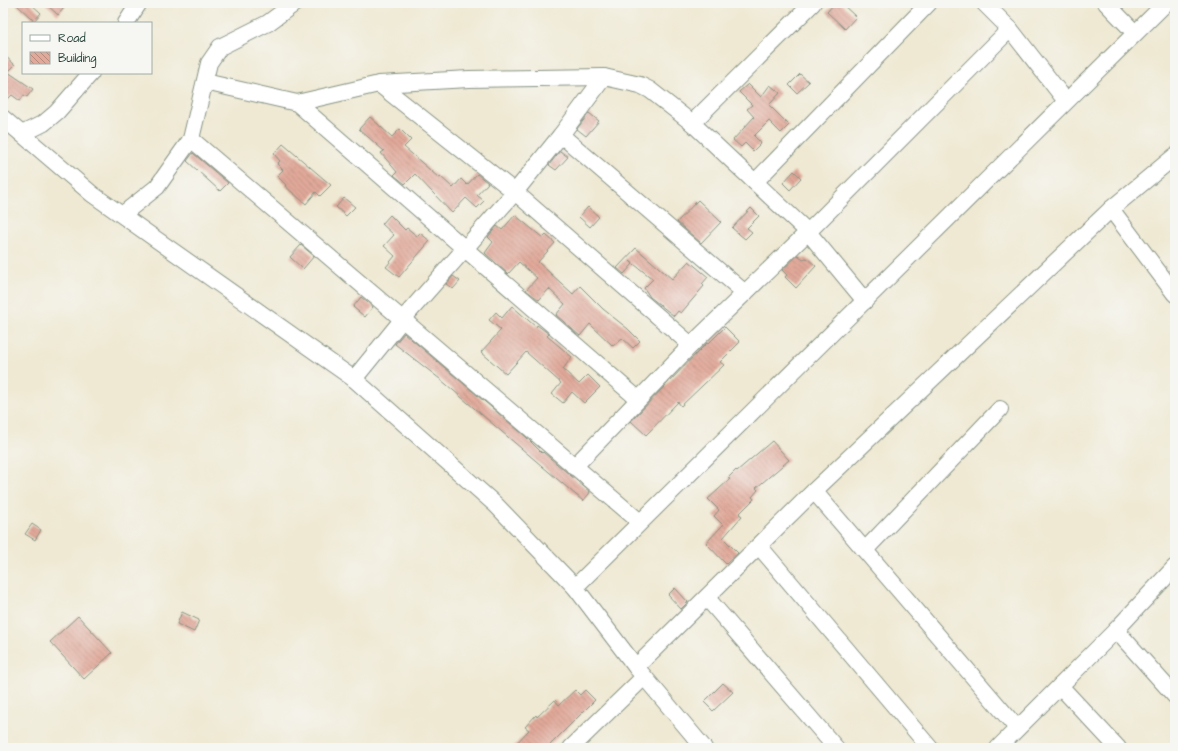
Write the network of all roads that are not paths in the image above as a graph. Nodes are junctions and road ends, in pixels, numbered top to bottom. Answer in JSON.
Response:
{"nodes":[{"id":1,"x":139,"y":3,"type":"edge"},
{"id":2,"x":295,"y":3,"type":"edge"},
{"id":3,"x":813,"y":3,"type":"edge"},
{"id":4,"x":929,"y":3,"type":"edge"},
{"id":5,"x":984,"y":3,"type":"edge"},
{"id":6,"x":1106,"y":3,"type":"edge"},
{"id":7,"x":1166,"y":3,"type":"edge"},
{"id":8,"x":127,"y":22,"type":"edge"},
{"id":9,"x":1010,"y":29,"type":"junction"},
{"id":10,"x":1135,"y":34,"type":"junction"},
{"id":11,"x":90,"y":74,"type":"edge"},
{"id":12,"x":604,"y":77,"type":"junction"},
{"id":13,"x":205,"y":82,"type":"junction"},
{"id":14,"x":379,"y":84,"type":"junction"},
{"id":15,"x":1066,"y":101,"type":"junction"},
{"id":16,"x":297,"y":103,"type":"junction"},
{"id":17,"x":3,"y":118,"type":"edge"},
{"id":18,"x":692,"y":123,"type":"junction"},
{"id":19,"x":22,"y":134,"type":"junction"},
{"id":20,"x":561,"y":135,"type":"junction"},
{"id":21,"x":190,"y":140,"type":"junction"},
{"id":22,"x":1174,"y":160,"type":"edge"},
{"id":23,"x":755,"y":182,"type":"junction"},
{"id":24,"x":515,"y":192,"type":"junction"},
{"id":25,"x":1111,"y":209,"type":"junction"},
{"id":26,"x":123,"y":214,"type":"junction"},
{"id":27,"x":808,"y":232,"type":"junction"},
{"id":28,"x":463,"y":248,"type":"junction"},
{"id":29,"x":745,"y":293,"type":"junction"},
{"id":30,"x":1175,"y":294,"type":"edge"},
{"id":31,"x":865,"y":300,"type":"junction"},
{"id":32,"x":402,"y":320,"type":"junction"},
{"id":33,"x":692,"y":345,"type":"junction"},
{"id":34,"x":354,"y":379,"type":"junction"},
{"id":35,"x":638,"y":399,"type":"junction"},
{"id":36,"x":1000,"y":409,"type":"dead end"},
{"id":37,"x":574,"y":466,"type":"junction"},
{"id":38,"x":814,"y":491,"type":"junction"},
{"id":39,"x":640,"y":522,"type":"junction"},
{"id":40,"x":758,"y":546,"type":"junction"},
{"id":41,"x":865,"y":550,"type":"junction"},
{"id":42,"x":1172,"y":577,"type":"edge"},
{"id":43,"x":575,"y":587,"type":"junction"},
{"id":44,"x":707,"y":598,"type":"junction"},
{"id":45,"x":1116,"y":630,"type":"junction"},
{"id":46,"x":640,"y":672,"type":"junction"},
{"id":47,"x":1060,"y":686,"type":"junction"},
{"id":48,"x":1175,"y":696,"type":"edge"},
{"id":49,"x":1017,"y":728,"type":"junction"},
{"id":50,"x":1006,"y":745,"type":"edge"},
{"id":51,"x":571,"y":748,"type":"edge"},
{"id":52,"x":704,"y":748,"type":"edge"},
{"id":53,"x":836,"y":748,"type":"edge"},
{"id":54,"x":930,"y":748,"type":"edge"},
{"id":55,"x":1118,"y":748,"type":"edge"}],
"edges":[{"from":1,"to":8,"type":"street"},
{"from":2,"to":13,"type":"street"},
{"from":3,"to":18,"type":"street"},
{"from":4,"to":23,"type":"street"},
{"from":5,"to":9,"type":"street"},
{"from":6,"to":10,"type":"street"},
{"from":7,"to":10,"type":"street"},
{"from":9,"to":15,"type":"street"},
{"from":9,"to":27,"type":"street"},
{"from":10,"to":15,"type":"street"},
{"from":11,"to":19,"type":"street"},
{"from":12,"to":14,"type":"street"},
{"from":12,"to":18,"type":"street"},
{"from":12,"to":20,"type":"street"},
{"from":13,"to":16,"type":"street"},
{"from":13,"to":21,"type":"street"},
{"from":14,"to":16,"type":"street"},
{"from":14,"to":24,"type":"street"},
{"from":15,"to":31,"type":"street"},
{"from":16,"to":28,"type":"street"},
{"from":17,"to":19,"type":"street"},
{"from":18,"to":23,"type":"street"},
{"from":19,"to":26,"type":"street"},
{"from":20,"to":24,"type":"street"},
{"from":20,"to":29,"type":"street"},
{"from":21,"to":26,"type":"street"},
{"from":21,"to":32,"type":"street"},
{"from":22,"to":25,"type":"street"},
{"from":23,"to":27,"type":"street"},
{"from":24,"to":28,"type":"street"},
{"from":24,"to":33,"type":"street"},
{"from":25,"to":30,"type":"street"},
{"from":25,"to":38,"type":"street"},
{"from":26,"to":34,"type":"street"},
{"from":27,"to":29,"type":"street"},
{"from":27,"to":31,"type":"street"},
{"from":28,"to":32,"type":"street"},
{"from":28,"to":35,"type":"street"},
{"from":29,"to":33,"type":"street"},
{"from":31,"to":39,"type":"street"},
{"from":32,"to":34,"type":"street"},
{"from":32,"to":37,"type":"street"},
{"from":33,"to":35,"type":"street"},
{"from":34,"to":43,"type":"street"},
{"from":35,"to":37,"type":"street"},
{"from":36,"to":41,"type":"street"},
{"from":37,"to":39,"type":"street"},
{"from":38,"to":40,"type":"street"},
{"from":38,"to":41,"type":"street"},
{"from":39,"to":43,"type":"street"},
{"from":40,"to":44,"type":"street"},
{"from":40,"to":54,"type":"street"},
{"from":41,"to":49,"type":"street"},
{"from":42,"to":45,"type":"street"},
{"from":43,"to":46,"type":"street"},
{"from":44,"to":46,"type":"street"},
{"from":44,"to":53,"type":"street"},
{"from":45,"to":47,"type":"street"},
{"from":45,"to":48,"type":"street"},
{"from":46,"to":51,"type":"street"},
{"from":46,"to":52,"type":"street"},
{"from":47,"to":49,"type":"street"},
{"from":47,"to":55,"type":"street"},
{"from":49,"to":50,"type":"street"}]}
